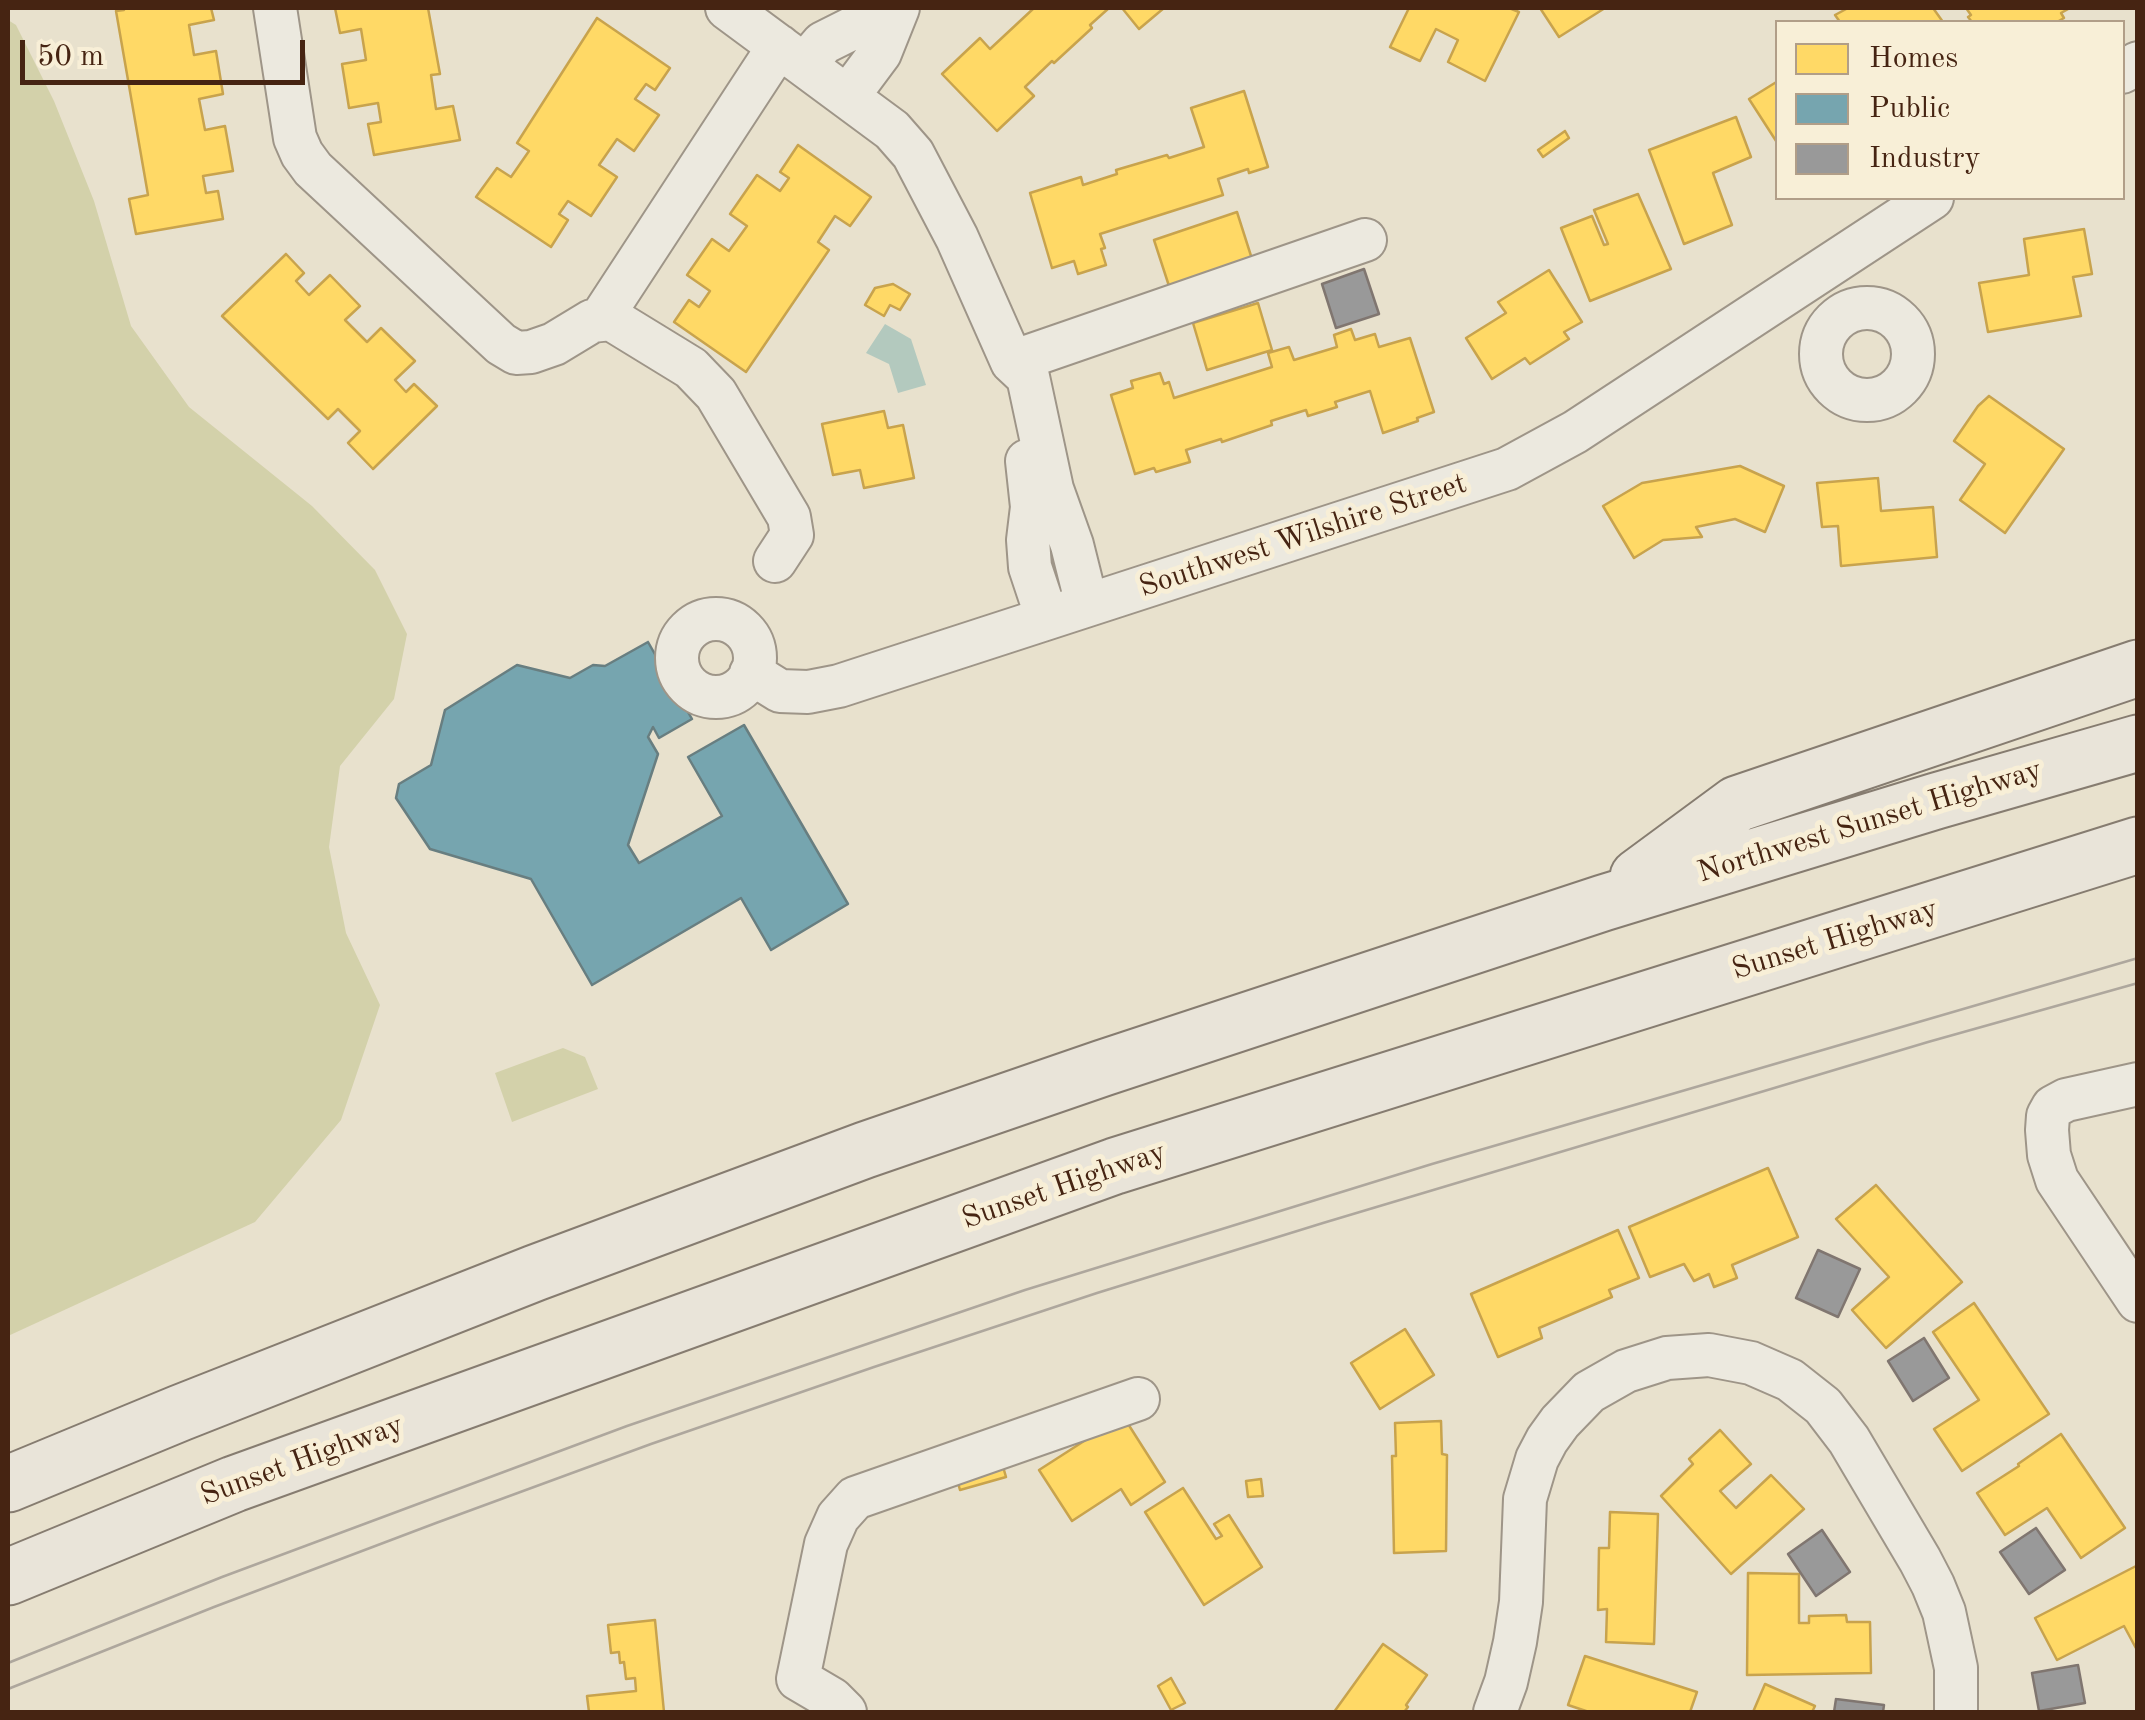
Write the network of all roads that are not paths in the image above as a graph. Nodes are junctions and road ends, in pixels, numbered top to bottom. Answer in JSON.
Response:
{"nodes":[{"id":1,"x":274,"y":8,"type":"edge"},
{"id":2,"x":727,"y":8,"type":"edge"},
{"id":3,"x":896,"y":8,"type":"edge"},
{"id":4,"x":792,"y":55,"type":"junction"},
{"id":5,"x":848,"y":96,"type":"junction"},
{"id":6,"x":1929,"y":200,"type":"edge"},
{"id":7,"x":1364,"y":240,"type":"dead end"},
{"id":8,"x":1817,"y":273,"type":"junction"},
{"id":9,"x":1842,"y":314,"type":"dead end"},
{"id":10,"x":600,"y":320,"type":"junction"},
{"id":11,"x":1012,"y":362,"type":"junction"},
{"id":12,"x":775,"y":561,"type":"dead end"},
{"id":13,"x":1067,"y":612,"type":"junction"},
{"id":14,"x":2138,"y":668,"type":"edge"},
{"id":15,"x":751,"y":673,"type":"dead end"},
{"id":16,"x":2138,"y":743,"type":"edge"},
{"id":17,"x":2138,"y":845,"type":"edge"},
{"id":18,"x":1603,"y":903,"type":"junction"},
{"id":19,"x":2138,"y":1084,"type":"edge"},
{"id":20,"x":2138,"y":1301,"type":"edge"},
{"id":21,"x":1138,"y":1399,"type":"dead end"},
{"id":22,"x":8,"y":1484,"type":"edge"},
{"id":23,"x":8,"y":1577,"type":"edge"},
{"id":24,"x":845,"y":1712,"type":"edge"},
{"id":25,"x":1495,"y":1712,"type":"edge"},
{"id":26,"x":1956,"y":1712,"type":"edge"}],
"edges":[{"from":1,"to":10,"type":"street"},
{"from":2,"to":4,"type":"street"},
{"from":3,"to":4,"type":"street"},
{"from":3,"to":5,"type":"street"},
{"from":4,"to":5,"type":"street"},
{"from":4,"to":10,"type":"street"},
{"from":5,"to":11,"type":"street"},
{"from":6,"to":8,"type":"street","name":"Southwest Wilshire Street"},
{"from":7,"to":11,"type":"street"},
{"from":8,"to":9,"type":"street"},
{"from":8,"to":13,"type":"street","name":"Southwest Wilshire Street"},
{"from":10,"to":12,"type":"street"},
{"from":11,"to":13,"type":"street"},
{"from":13,"to":15,"type":"street","name":"Southwest Wilshire Street"},
{"from":14,"to":18,"type":"highway"},
{"from":16,"to":18,"type":"highway","name":"Northwest Sunset Highway"},
{"from":17,"to":23,"type":"highway","name":"Sunset Highway"},
{"from":18,"to":22,"type":"highway"},
{"from":19,"to":20,"type":"street"},
{"from":21,"to":24,"type":"street"},
{"from":25,"to":26,"type":"street"}]}
